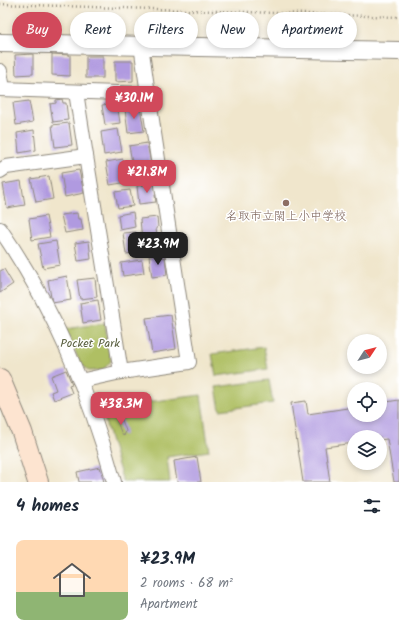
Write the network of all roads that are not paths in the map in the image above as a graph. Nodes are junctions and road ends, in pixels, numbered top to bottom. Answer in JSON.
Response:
{"nodes":[{"id":1,"x":0,"y":43,"type":"edge"},
{"id":2,"x":134,"y":45,"type":"edge"},
{"id":3,"x":198,"y":46,"type":"edge"},
{"id":4,"x":141,"y":48,"type":"edge"},
{"id":5,"x":399,"y":50,"type":"edge"},
{"id":6,"x":0,"y":72,"type":"edge"},
{"id":7,"x":2,"y":89,"type":"edge"},
{"id":8,"x":76,"y":92,"type":"junction"},
{"id":9,"x":148,"y":94,"type":"junction"},
{"id":10,"x":86,"y":156,"type":"junction"},
{"id":11,"x":0,"y":171,"type":"edge"},
{"id":12,"x":0,"y":229,"type":"edge"},
{"id":13,"x":121,"y":372,"type":"junction"},
{"id":14,"x":0,"y":379,"type":"edge"},
{"id":15,"x":80,"y":381,"type":"junction"},
{"id":16,"x":38,"y":482,"type":"edge"},
{"id":17,"x":114,"y":482,"type":"edge"}],
"edges":[{"from":1,"to":2,"type":"street"},
{"from":3,"to":5,"type":"street"},
{"from":4,"to":9,"type":"street"},
{"from":6,"to":7,"type":"street"},
{"from":7,"to":8,"type":"street"},
{"from":8,"to":9,"type":"street"},
{"from":8,"to":10,"type":"street"},
{"from":9,"to":13,"type":"street"},
{"from":10,"to":11,"type":"street"},
{"from":10,"to":13,"type":"street"},
{"from":12,"to":15,"type":"street"},
{"from":13,"to":15,"type":"street"},
{"from":14,"to":16,"type":"main road"},
{"from":15,"to":17,"type":"street"}]}
